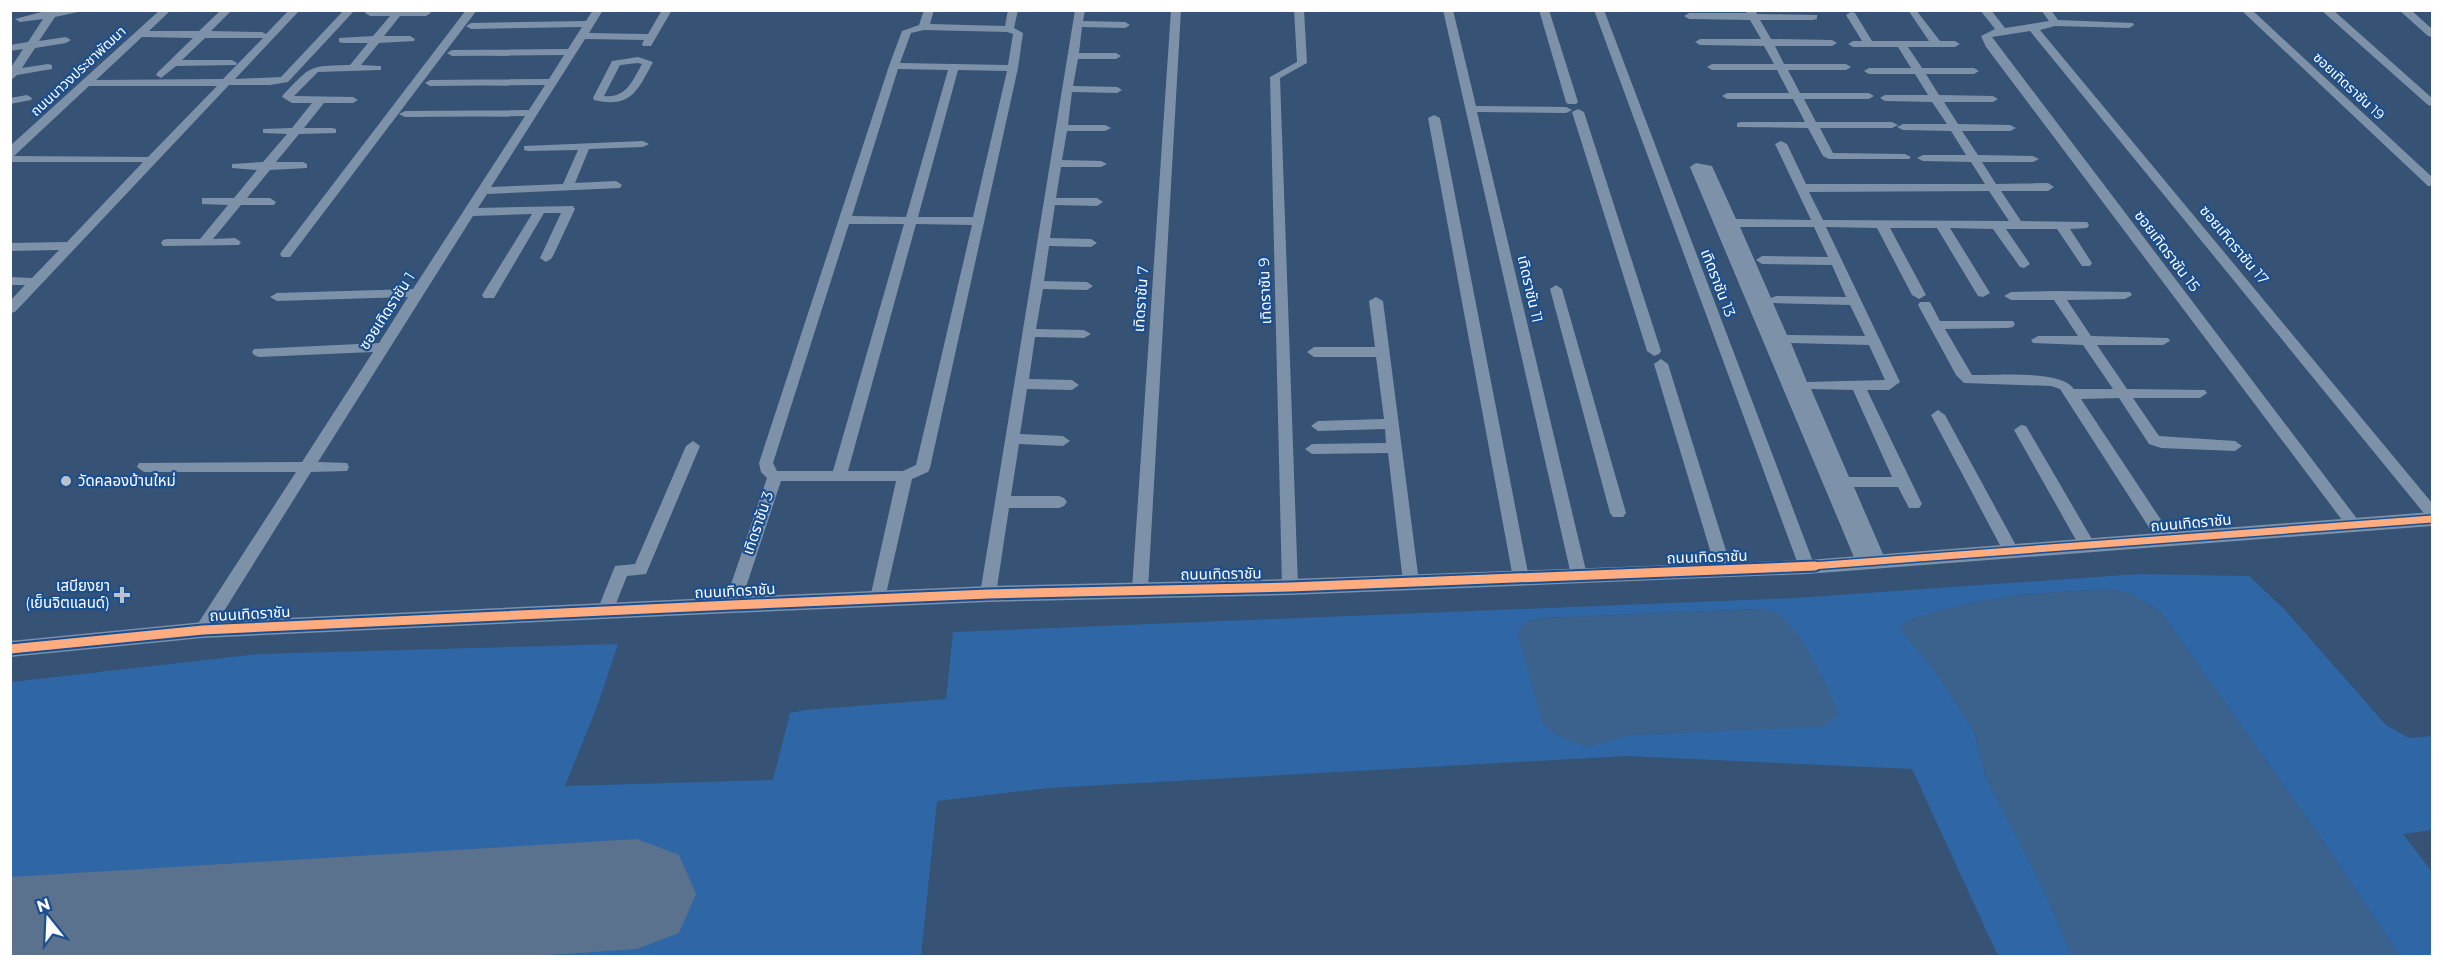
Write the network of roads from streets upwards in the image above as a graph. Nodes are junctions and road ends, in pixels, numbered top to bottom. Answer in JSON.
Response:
{"nodes":[{"id":1,"x":82,"y":10,"type":"edge"},
{"id":2,"x":166,"y":10,"type":"edge"},
{"id":3,"x":227,"y":10,"type":"edge"},
{"id":4,"x":295,"y":10,"type":"edge"},
{"id":5,"x":350,"y":10,"type":"edge"},
{"id":6,"x":472,"y":10,"type":"edge"},
{"id":7,"x":598,"y":10,"type":"edge"},
{"id":8,"x":667,"y":10,"type":"edge"},
{"id":9,"x":929,"y":10,"type":"edge"},
{"id":10,"x":1013,"y":10,"type":"edge"},
{"id":11,"x":1080,"y":10,"type":"edge"},
{"id":12,"x":1176,"y":10,"type":"edge"},
{"id":13,"x":1299,"y":10,"type":"edge"},
{"id":14,"x":1448,"y":10,"type":"edge"},
{"id":15,"x":1544,"y":10,"type":"edge"},
{"id":16,"x":1599,"y":10,"type":"edge"},
{"id":17,"x":1985,"y":10,"type":"edge"},
{"id":18,"x":2046,"y":10,"type":"edge"},
{"id":19,"x":2246,"y":10,"type":"edge"},
{"id":20,"x":2326,"y":10,"type":"edge"},
{"id":21,"x":2404,"y":10,"type":"edge"},
{"id":22,"x":53,"y":12,"type":"edge"},
{"id":23,"x":399,"y":12,"type":"edge"},
{"id":24,"x":1912,"y":12,"type":"dead end"},
{"id":25,"x":370,"y":13,"type":"dead end"},
{"id":26,"x":426,"y":13,"type":"dead end"},
{"id":27,"x":1752,"y":13,"type":"edge"},
{"id":28,"x":1851,"y":15,"type":"dead end"},
{"id":29,"x":1689,"y":16,"type":"dead end"},
{"id":30,"x":1813,"y":17,"type":"dead end"},
{"id":31,"x":20,"y":19,"type":"dead end"},
{"id":32,"x":2055,"y":23,"type":"junction"},
{"id":33,"x":1078,"y":24,"type":"junction"},
{"id":34,"x":1125,"y":25,"type":"dead end"},
{"id":35,"x":2129,"y":25,"type":"dead end"},
{"id":36,"x":471,"y":26,"type":"dead end"},
{"id":37,"x":924,"y":27,"type":"junction"},
{"id":38,"x":2033,"y":28,"type":"junction"},
{"id":39,"x":1009,"y":29,"type":"junction"},
{"id":40,"x":585,"y":31,"type":"junction"},
{"id":41,"x":2002,"y":31,"type":"junction"},
{"id":42,"x":140,"y":34,"type":"junction"},
{"id":43,"x":203,"y":34,"type":"junction"},
{"id":44,"x":2433,"y":34,"type":"edge"},
{"id":45,"x":262,"y":35,"type":"dead end"},
{"id":46,"x":652,"y":35,"type":"junction"},
{"id":47,"x":66,"y":39,"type":"dead end"},
{"id":48,"x":377,"y":39,"type":"junction"},
{"id":49,"x":410,"y":39,"type":"dead end"},
{"id":50,"x":343,"y":40,"type":"dead end"},
{"id":51,"x":1700,"y":42,"type":"dead end"},
{"id":52,"x":1768,"y":42,"type":"junction"},
{"id":53,"x":1832,"y":43,"type":"dead end"},
{"id":54,"x":33,"y":44,"type":"junction"},
{"id":55,"x":1853,"y":44,"type":"dead end"},
{"id":56,"x":1869,"y":44,"type":"junction"},
{"id":57,"x":1901,"y":44,"type":"junction"},
{"id":58,"x":1937,"y":44,"type":"junction"},
{"id":59,"x":1955,"y":44,"type":"dead end"},
{"id":60,"x":10,"y":48,"type":"edge"},
{"id":61,"x":572,"y":52,"type":"junction"},
{"id":62,"x":452,"y":53,"type":"dead end"},
{"id":63,"x":1074,"y":56,"type":"junction"},
{"id":64,"x":1116,"y":56,"type":"dead end"},
{"id":65,"x":638,"y":60,"type":"junction"},
{"id":66,"x":174,"y":63,"type":"junction"},
{"id":67,"x":232,"y":63,"type":"dead end"},
{"id":68,"x":894,"y":66,"type":"junction"},
{"id":69,"x":48,"y":67,"type":"dead end"},
{"id":70,"x":954,"y":67,"type":"junction"},
{"id":71,"x":1712,"y":67,"type":"dead end"},
{"id":72,"x":1846,"y":67,"type":"dead end"},
{"id":73,"x":353,"y":68,"type":"junction"},
{"id":74,"x":377,"y":68,"type":"dead end"},
{"id":75,"x":1013,"y":68,"type":"junction"},
{"id":76,"x":1781,"y":68,"type":"junction"},
{"id":77,"x":1869,"y":71,"type":"dead end"},
{"id":78,"x":1919,"y":71,"type":"junction"},
{"id":79,"x":1974,"y":71,"type":"dead end"},
{"id":80,"x":12,"y":74,"type":"edge"},
{"id":81,"x":161,"y":75,"type":"dead end"},
{"id":82,"x":284,"y":80,"type":"junction"},
{"id":83,"x":301,"y":81,"type":"junction"},
{"id":84,"x":553,"y":82,"type":"junction"},
{"id":85,"x":87,"y":83,"type":"junction"},
{"id":86,"x":226,"y":83,"type":"junction"},
{"id":87,"x":430,"y":83,"type":"dead end"},
{"id":88,"x":1068,"y":89,"type":"junction"},
{"id":89,"x":1117,"y":90,"type":"dead end"},
{"id":90,"x":1796,"y":95,"type":"junction"},
{"id":91,"x":1727,"y":96,"type":"dead end"},
{"id":92,"x":1869,"y":96,"type":"dead end"},
{"id":93,"x":27,"y":98,"type":"dead end"},
{"id":94,"x":1886,"y":98,"type":"dead end"},
{"id":95,"x":1937,"y":98,"type":"junction"},
{"id":96,"x":1993,"y":99,"type":"dead end"},
{"id":97,"x":353,"y":100,"type":"dead end"},
{"id":98,"x":10,"y":101,"type":"edge"},
{"id":99,"x":320,"y":101,"type":"junction"},
{"id":100,"x":2433,"y":103,"type":"edge"},
{"id":101,"x":1470,"y":105,"type":"junction"},
{"id":102,"x":1570,"y":107,"type":"junction"},
{"id":103,"x":532,"y":113,"type":"junction"},
{"id":104,"x":405,"y":114,"type":"dead end"},
{"id":105,"x":1434,"y":118,"type":"dead end"},
{"id":106,"x":1741,"y":125,"type":"dead end"},
{"id":107,"x":1813,"y":126,"type":"junction"},
{"id":108,"x":1953,"y":127,"type":"junction"},
{"id":109,"x":1062,"y":128,"type":"junction"},
{"id":110,"x":1105,"y":128,"type":"dead end"},
{"id":111,"x":2010,"y":128,"type":"dead end"},
{"id":112,"x":267,"y":131,"type":"dead end"},
{"id":113,"x":297,"y":131,"type":"junction"},
{"id":114,"x":332,"y":131,"type":"dead end"},
{"id":115,"x":29,"y":136,"type":"junction"},
{"id":116,"x":10,"y":137,"type":"edge"},
{"id":117,"x":643,"y":144,"type":"dead end"},
{"id":118,"x":1781,"y":144,"type":"dead end"},
{"id":119,"x":585,"y":146,"type":"junction"},
{"id":120,"x":528,"y":148,"type":"dead end"},
{"id":121,"x":10,"y":153,"type":"edge"},
{"id":122,"x":1905,"y":157,"type":"dead end"},
{"id":123,"x":1923,"y":158,"type":"dead end"},
{"id":124,"x":10,"y":159,"type":"edge"},
{"id":125,"x":144,"y":159,"type":"dead end"},
{"id":126,"x":1975,"y":159,"type":"junction"},
{"id":127,"x":2033,"y":159,"type":"dead end"},
{"id":128,"x":1057,"y":163,"type":"junction"},
{"id":129,"x":1101,"y":164,"type":"dead end"},
{"id":130,"x":236,"y":166,"type":"dead end"},
{"id":131,"x":268,"y":166,"type":"junction"},
{"id":132,"x":303,"y":166,"type":"dead end"},
{"id":133,"x":2433,"y":183,"type":"edge"},
{"id":134,"x":616,"y":185,"type":"dead end"},
{"id":135,"x":568,"y":187,"type":"junction"},
{"id":136,"x":2048,"y":187,"type":"dead end"},
{"id":137,"x":1802,"y":188,"type":"junction"},
{"id":138,"x":1993,"y":188,"type":"junction"},
{"id":139,"x":483,"y":191,"type":"junction"},
{"id":140,"x":206,"y":201,"type":"dead end"},
{"id":141,"x":238,"y":201,"type":"junction"},
{"id":142,"x":1051,"y":201,"type":"junction"},
{"id":143,"x":270,"y":202,"type":"dead end"},
{"id":144,"x":1097,"y":202,"type":"dead end"},
{"id":145,"x":540,"y":210,"type":"junction"},
{"id":146,"x":469,"y":212,"type":"junction"},
{"id":147,"x":844,"y":220,"type":"junction"},
{"id":148,"x":910,"y":220,"type":"junction"},
{"id":149,"x":978,"y":221,"type":"junction"},
{"id":150,"x":1819,"y":223,"type":"junction"},
{"id":151,"x":1881,"y":223,"type":"junction"},
{"id":152,"x":1941,"y":224,"type":"junction"},
{"id":153,"x":1997,"y":225,"type":"junction"},
{"id":154,"x":2017,"y":225,"type":"junction"},
{"id":155,"x":2061,"y":225,"type":"junction"},
{"id":156,"x":2083,"y":225,"type":"dead end"},
{"id":157,"x":204,"y":242,"type":"junction"},
{"id":158,"x":235,"y":242,"type":"dead end"},
{"id":159,"x":1044,"y":242,"type":"junction"},
{"id":160,"x":167,"y":243,"type":"dead end"},
{"id":161,"x":1091,"y":243,"type":"dead end"},
{"id":162,"x":69,"y":246,"type":"junction"},
{"id":163,"x":10,"y":247,"type":"edge"},
{"id":164,"x":286,"y":254,"type":"dead end"},
{"id":165,"x":546,"y":258,"type":"dead end"},
{"id":166,"x":1762,"y":260,"type":"dead end"},
{"id":167,"x":1837,"y":261,"type":"junction"},
{"id":168,"x":2086,"y":263,"type":"dead end"},
{"id":169,"x":2024,"y":264,"type":"dead end"},
{"id":170,"x":10,"y":281,"type":"edge"},
{"id":171,"x":28,"y":281,"type":"dead end"},
{"id":172,"x":1037,"y":285,"type":"junction"},
{"id":173,"x":1087,"y":286,"type":"dead end"},
{"id":174,"x":1556,"y":289,"type":"dead end"},
{"id":175,"x":418,"y":293,"type":"junction"},
{"id":176,"x":1983,"y":293,"type":"dead end"},
{"id":177,"x":489,"y":295,"type":"dead end"},
{"id":178,"x":2057,"y":295,"type":"junction"},
{"id":179,"x":2125,"y":295,"type":"dead end"},
{"id":180,"x":2012,"y":296,"type":"dead end"},
{"id":181,"x":277,"y":297,"type":"dead end"},
{"id":182,"x":1776,"y":300,"type":"dead end"},
{"id":183,"x":1376,"y":301,"type":"dead end"},
{"id":184,"x":1856,"y":301,"type":"junction"},
{"id":185,"x":10,"y":309,"type":"edge"},
{"id":186,"x":2008,"y":324,"type":"dead end"},
{"id":187,"x":1936,"y":325,"type":"junction"},
{"id":188,"x":1030,"y":333,"type":"junction"},
{"id":189,"x":1084,"y":334,"type":"dead end"},
{"id":190,"x":1790,"y":339,"type":"dead end"},
{"id":191,"x":2038,"y":340,"type":"dead end"},
{"id":192,"x":2087,"y":340,"type":"junction"},
{"id":193,"x":1875,"y":341,"type":"junction"},
{"id":194,"x":2163,"y":341,"type":"dead end"},
{"id":195,"x":383,"y":347,"type":"junction"},
{"id":196,"x":258,"y":352,"type":"dead end"},
{"id":197,"x":1314,"y":352,"type":"dead end"},
{"id":198,"x":1382,"y":352,"type":"junction"},
{"id":199,"x":1021,"y":384,"type":"junction"},
{"id":200,"x":1072,"y":385,"type":"dead end"},
{"id":201,"x":1812,"y":385,"type":"dead end"},
{"id":202,"x":1858,"y":386,"type":"junction"},
{"id":203,"x":2121,"y":393,"type":"junction"},
{"id":204,"x":2200,"y":393,"type":"dead end"},
{"id":205,"x":2070,"y":394,"type":"junction"},
{"id":206,"x":1938,"y":415,"type":"dead end"},
{"id":207,"x":1390,"y":424,"type":"junction"},
{"id":208,"x":1318,"y":426,"type":"dead end"},
{"id":209,"x":2021,"y":430,"type":"dead end"},
{"id":210,"x":1012,"y":440,"type":"junction"},
{"id":211,"x":1063,"y":441,"type":"dead end"},
{"id":212,"x":693,"y":446,"type":"dead end"},
{"id":213,"x":2235,"y":446,"type":"dead end"},
{"id":214,"x":1394,"y":448,"type":"junction"},
{"id":215,"x":1312,"y":449,"type":"dead end"},
{"id":216,"x":144,"y":467,"type":"dead end"},
{"id":217,"x":306,"y":467,"type":"junction"},
{"id":218,"x":342,"y":467,"type":"dead end"},
{"id":219,"x":775,"y":476,"type":"junction"},
{"id":220,"x":839,"y":476,"type":"junction"},
{"id":221,"x":905,"y":476,"type":"junction"},
{"id":222,"x":1901,"y":479,"type":"junction"},
{"id":223,"x":1835,"y":482,"type":"junction"},
{"id":224,"x":1002,"y":502,"type":"junction"},
{"id":225,"x":1059,"y":502,"type":"dead end"},
{"id":226,"x":1914,"y":504,"type":"dead end"},
{"id":227,"x":1618,"y":513,"type":"dead end"},
{"id":228,"x":2433,"y":513,"type":"edge"},
{"id":229,"x":2433,"y":519,"type":"edge"},
{"id":230,"x":2353,"y":524,"type":"junction"},
{"id":231,"x":2165,"y":539,"type":"junction"},
{"id":232,"x":2087,"y":545,"type":"junction"},
{"id":233,"x":2011,"y":551,"type":"junction"},
{"id":234,"x":1871,"y":562,"type":"junction"},
{"id":235,"x":1807,"y":567,"type":"junction"},
{"id":236,"x":1725,"y":570,"type":"junction"},
{"id":237,"x":1579,"y":575,"type":"junction"},
{"id":238,"x":1521,"y":578,"type":"junction"},
{"id":239,"x":1411,"y":582,"type":"junction"},
{"id":240,"x":1290,"y":587,"type":"junction"},
{"id":241,"x":1140,"y":589,"type":"junction"},
{"id":242,"x":988,"y":594,"type":"junction"},
{"id":243,"x":878,"y":598,"type":"junction"},
{"id":244,"x":732,"y":605,"type":"junction"},
{"id":245,"x":605,"y":611,"type":"junction"},
{"id":246,"x":203,"y":630,"type":"junction"},
{"id":247,"x":10,"y":649,"type":"edge"}],
"edges":[{"from":1,"to":22,"type":"street"},
{"from":2,"to":42,"type":"street","name":"ถนนนาวงประชาพัฒนา"},
{"from":3,"to":43,"type":"street"},
{"from":4,"to":86,"type":"street"},
{"from":5,"to":82,"type":"street"},
{"from":6,"to":164,"type":"street"},
{"from":7,"to":40,"type":"street","name":"ซอยเทิดราชัน 1"},
{"from":8,"to":46,"type":"street"},
{"from":9,"to":37,"type":"street"},
{"from":10,"to":39,"type":"street"},
{"from":11,"to":33,"type":"street"},
{"from":12,"to":241,"type":"street","name":"เทิดราชัน 7"},
{"from":13,"to":240,"type":"street","name":"เทิดราชัน 9"},
{"from":14,"to":101,"type":"street","name":"เทิดราชัน 11"},
{"from":15,"to":102,"type":"street"},
{"from":16,"to":235,"type":"street","name":"เทิดราชัน 13"},
{"from":17,"to":41,"type":"street"},
{"from":18,"to":32,"type":"street"},
{"from":19,"to":133,"type":"street","name":"ซอยเทิดราชัน 19"},
{"from":20,"to":100,"type":"street"},
{"from":21,"to":44,"type":"street"},
{"from":22,"to":31,"type":"street"},
{"from":22,"to":54,"type":"street"},
{"from":23,"to":25,"type":"street"},
{"from":23,"to":26,"type":"street"},
{"from":23,"to":48,"type":"street"},
{"from":24,"to":58,"type":"street"},
{"from":27,"to":29,"type":"street"},
{"from":27,"to":30,"type":"street"},
{"from":27,"to":52,"type":"street"},
{"from":28,"to":56,"type":"street"},
{"from":32,"to":35,"type":"street"},
{"from":32,"to":38,"type":"street"},
{"from":33,"to":34,"type":"street"},
{"from":33,"to":63,"type":"street"},
{"from":36,"to":40,"type":"street"},
{"from":37,"to":39,"type":"street"},
{"from":37,"to":68,"type":"street"},
{"from":38,"to":41,"type":"street"},
{"from":38,"to":228,"type":"street","name":"ซอยเทิดราชัน 17"},
{"from":39,"to":75,"type":"street"},
{"from":40,"to":46,"type":"street"},
{"from":40,"to":61,"type":"street","name":"ซอยเทิดราชัน 1"},
{"from":41,"to":230,"type":"street","name":"ซอยเทิดราชัน 15"},
{"from":42,"to":43,"type":"street"},
{"from":42,"to":85,"type":"street","name":"ถนนนาวงประชาพัฒนา"},
{"from":43,"to":45,"type":"street"},
{"from":43,"to":66,"type":"street"},
{"from":46,"to":65,"type":"street"},
{"from":47,"to":54,"type":"street"},
{"from":48,"to":49,"type":"street"},
{"from":48,"to":50,"type":"street"},
{"from":48,"to":73,"type":"street"},
{"from":51,"to":52,"type":"street"},
{"from":52,"to":53,"type":"street"},
{"from":52,"to":76,"type":"street"},
{"from":54,"to":60,"type":"street"},
{"from":54,"to":80,"type":"street"},
{"from":55,"to":56,"type":"street"},
{"from":56,"to":57,"type":"street"},
{"from":57,"to":58,"type":"street"},
{"from":57,"to":78,"type":"street"},
{"from":58,"to":59,"type":"street"},
{"from":61,"to":62,"type":"street"},
{"from":61,"to":84,"type":"street","name":"ซอยเทิดราชัน 1"},
{"from":63,"to":64,"type":"street"},
{"from":63,"to":88,"type":"street"},
{"from":65,"to":65,"type":"street"},
{"from":66,"to":67,"type":"street"},
{"from":66,"to":81,"type":"street"},
{"from":68,"to":70,"type":"street"},
{"from":68,"to":147,"type":"street"},
{"from":69,"to":80,"type":"street"},
{"from":70,"to":75,"type":"street"},
{"from":70,"to":148,"type":"street"},
{"from":71,"to":76,"type":"street"},
{"from":72,"to":76,"type":"street"},
{"from":73,"to":74,"type":"street"},
{"from":73,"to":83,"type":"street"},
{"from":75,"to":149,"type":"street"},
{"from":76,"to":90,"type":"street"},
{"from":77,"to":78,"type":"street"},
{"from":78,"to":79,"type":"street"},
{"from":78,"to":95,"type":"street"},
{"from":82,"to":83,"type":"street"},
{"from":82,"to":86,"type":"street"},
{"from":83,"to":99,"type":"street"},
{"from":84,"to":87,"type":"street"},
{"from":84,"to":103,"type":"street","name":"ซอยเทิดราชัน 1"},
{"from":85,"to":86,"type":"street"},
{"from":85,"to":115,"type":"street","name":"ถนนนาวงประชาพัฒนา"},
{"from":86,"to":162,"type":"street"},
{"from":88,"to":89,"type":"street"},
{"from":88,"to":109,"type":"street"},
{"from":90,"to":91,"type":"street"},
{"from":90,"to":92,"type":"street"},
{"from":90,"to":107,"type":"street"},
{"from":93,"to":98,"type":"street"},
{"from":94,"to":95,"type":"street"},
{"from":95,"to":96,"type":"street"},
{"from":95,"to":108,"type":"street"},
{"from":97,"to":99,"type":"street"},
{"from":99,"to":113,"type":"street"},
{"from":101,"to":102,"type":"street"},
{"from":101,"to":237,"type":"street","name":"เทิดราชัน 11"},
{"from":102,"to":236,"type":"street"},
{"from":103,"to":104,"type":"street"},
{"from":103,"to":139,"type":"street","name":"ซอยเทิดราชัน 1"},
{"from":105,"to":238,"type":"street"},
{"from":106,"to":107,"type":"street"},
{"from":107,"to":108,"type":"street"},
{"from":107,"to":122,"type":"street"},
{"from":108,"to":111,"type":"street"},
{"from":108,"to":126,"type":"street"},
{"from":109,"to":110,"type":"street"},
{"from":109,"to":128,"type":"street"},
{"from":112,"to":113,"type":"street"},
{"from":113,"to":114,"type":"street"},
{"from":113,"to":131,"type":"street"},
{"from":115,"to":116,"type":"street"},
{"from":115,"to":121,"type":"street","name":"ถนนนาวงประชาพัฒนา"},
{"from":117,"to":119,"type":"street"},
{"from":118,"to":137,"type":"street"},
{"from":119,"to":120,"type":"street"},
{"from":119,"to":135,"type":"street"},
{"from":123,"to":126,"type":"street"},
{"from":124,"to":125,"type":"street"},
{"from":126,"to":127,"type":"street"},
{"from":126,"to":138,"type":"street"},
{"from":128,"to":129,"type":"street"},
{"from":128,"to":142,"type":"street"},
{"from":130,"to":131,"type":"street"},
{"from":131,"to":132,"type":"street"},
{"from":131,"to":141,"type":"street"},
{"from":134,"to":135,"type":"street"},
{"from":135,"to":139,"type":"street"},
{"from":136,"to":138,"type":"street"},
{"from":137,"to":138,"type":"street"},
{"from":137,"to":150,"type":"street"},
{"from":138,"to":154,"type":"street"},
{"from":139,"to":146,"type":"street","name":"ซอยเทิดราชัน 1"},
{"from":140,"to":141,"type":"street"},
{"from":141,"to":143,"type":"street"},
{"from":141,"to":157,"type":"street"},
{"from":142,"to":144,"type":"street"},
{"from":142,"to":159,"type":"street"},
{"from":145,"to":146,"type":"street"},
{"from":145,"to":165,"type":"street"},
{"from":145,"to":177,"type":"street"},
{"from":146,"to":175,"type":"street","name":"ซอยเทิดราชัน 1"},
{"from":147,"to":148,"type":"street"},
{"from":147,"to":219,"type":"street"},
{"from":148,"to":149,"type":"street"},
{"from":148,"to":220,"type":"street"},
{"from":149,"to":221,"type":"street"},
{"from":150,"to":151,"type":"street"},
{"from":150,"to":167,"type":"street"},
{"from":150,"to":223,"type":"street"},
{"from":151,"to":152,"type":"street"},
{"from":151,"to":187,"type":"street"},
{"from":152,"to":153,"type":"street"},
{"from":152,"to":176,"type":"street"},
{"from":153,"to":154,"type":"street"},
{"from":153,"to":169,"type":"street"},
{"from":154,"to":155,"type":"street"},
{"from":155,"to":156,"type":"street"},
{"from":155,"to":168,"type":"street"},
{"from":157,"to":158,"type":"street"},
{"from":157,"to":160,"type":"street"},
{"from":159,"to":161,"type":"street"},
{"from":159,"to":172,"type":"street"},
{"from":162,"to":163,"type":"street"},
{"from":162,"to":185,"type":"street"},
{"from":166,"to":167,"type":"street"},
{"from":167,"to":184,"type":"street"},
{"from":170,"to":171,"type":"street"},
{"from":172,"to":173,"type":"street"},
{"from":172,"to":188,"type":"street"},
{"from":174,"to":227,"type":"street"},
{"from":175,"to":181,"type":"street"},
{"from":175,"to":195,"type":"street","name":"ซอยเทิดราชัน 1"},
{"from":178,"to":179,"type":"street"},
{"from":178,"to":180,"type":"street"},
{"from":178,"to":192,"type":"street"},
{"from":182,"to":184,"type":"street"},
{"from":183,"to":198,"type":"street"},
{"from":184,"to":193,"type":"street"},
{"from":186,"to":187,"type":"street"},
{"from":187,"to":205,"type":"street"},
{"from":188,"to":189,"type":"street"},
{"from":188,"to":199,"type":"street"},
{"from":190,"to":193,"type":"street"},
{"from":191,"to":192,"type":"street"},
{"from":192,"to":194,"type":"street"},
{"from":192,"to":203,"type":"street"},
{"from":193,"to":202,"type":"street"},
{"from":195,"to":196,"type":"street"},
{"from":195,"to":217,"type":"street","name":"ซอยเทิดราชัน 1"},
{"from":197,"to":198,"type":"street"},
{"from":198,"to":207,"type":"street"},
{"from":199,"to":200,"type":"street"},
{"from":199,"to":210,"type":"street"},
{"from":201,"to":202,"type":"street"},
{"from":202,"to":222,"type":"street"},
{"from":203,"to":204,"type":"street"},
{"from":203,"to":205,"type":"street"},
{"from":203,"to":213,"type":"street"},
{"from":205,"to":231,"type":"street"},
{"from":206,"to":233,"type":"street"},
{"from":207,"to":208,"type":"street"},
{"from":207,"to":214,"type":"street"},
{"from":209,"to":232,"type":"street"},
{"from":210,"to":211,"type":"street"},
{"from":210,"to":224,"type":"street"},
{"from":212,"to":245,"type":"street"},
{"from":214,"to":215,"type":"street"},
{"from":214,"to":239,"type":"street"},
{"from":216,"to":217,"type":"street"},
{"from":217,"to":218,"type":"street"},
{"from":217,"to":246,"type":"street","name":"ซอยเทิดราชัน 1"},
{"from":219,"to":220,"type":"street"},
{"from":219,"to":244,"type":"street","name":"เทิดราชัน 3"},
{"from":220,"to":221,"type":"street"},
{"from":221,"to":243,"type":"street"},
{"from":222,"to":223,"type":"street"},
{"from":222,"to":226,"type":"street"},
{"from":223,"to":234,"type":"street"},
{"from":224,"to":225,"type":"street"},
{"from":224,"to":242,"type":"street"},
{"from":229,"to":230,"type":"street","name":"ถนนเทิดราชัน"},
{"from":230,"to":231,"type":"street","name":"ถนนเทิดราชัน"},
{"from":231,"to":232,"type":"street","name":"ถนนเทิดราชัน"},
{"from":232,"to":233,"type":"street","name":"ถนนเทิดราชัน"},
{"from":233,"to":234,"type":"street","name":"ถนนเทิดราชัน"},
{"from":234,"to":235,"type":"street","name":"ถนนเทิดราชัน"},
{"from":235,"to":236,"type":"street","name":"ถนนเทิดราชัน"},
{"from":236,"to":237,"type":"street","name":"ถนนเทิดราชัน"},
{"from":237,"to":238,"type":"street","name":"ถนนเทิดราชัน"},
{"from":238,"to":239,"type":"street","name":"ถนนเทิดราชัน"},
{"from":239,"to":240,"type":"street","name":"ถนนเทิดราชัน"},
{"from":240,"to":241,"type":"street","name":"ถนนเทิดราชัน"},
{"from":241,"to":242,"type":"street","name":"ถนนเทิดราชัน"},
{"from":242,"to":243,"type":"street","name":"ถนนเทิดราชัน"},
{"from":243,"to":244,"type":"street","name":"ถนนเทิดราชัน"},
{"from":244,"to":245,"type":"street","name":"ถนนเทิดราชัน"},
{"from":245,"to":246,"type":"street","name":"ถนนเทิดราชัน"},
{"from":246,"to":247,"type":"street","name":"ถนนเทิดราชัน"}]}
